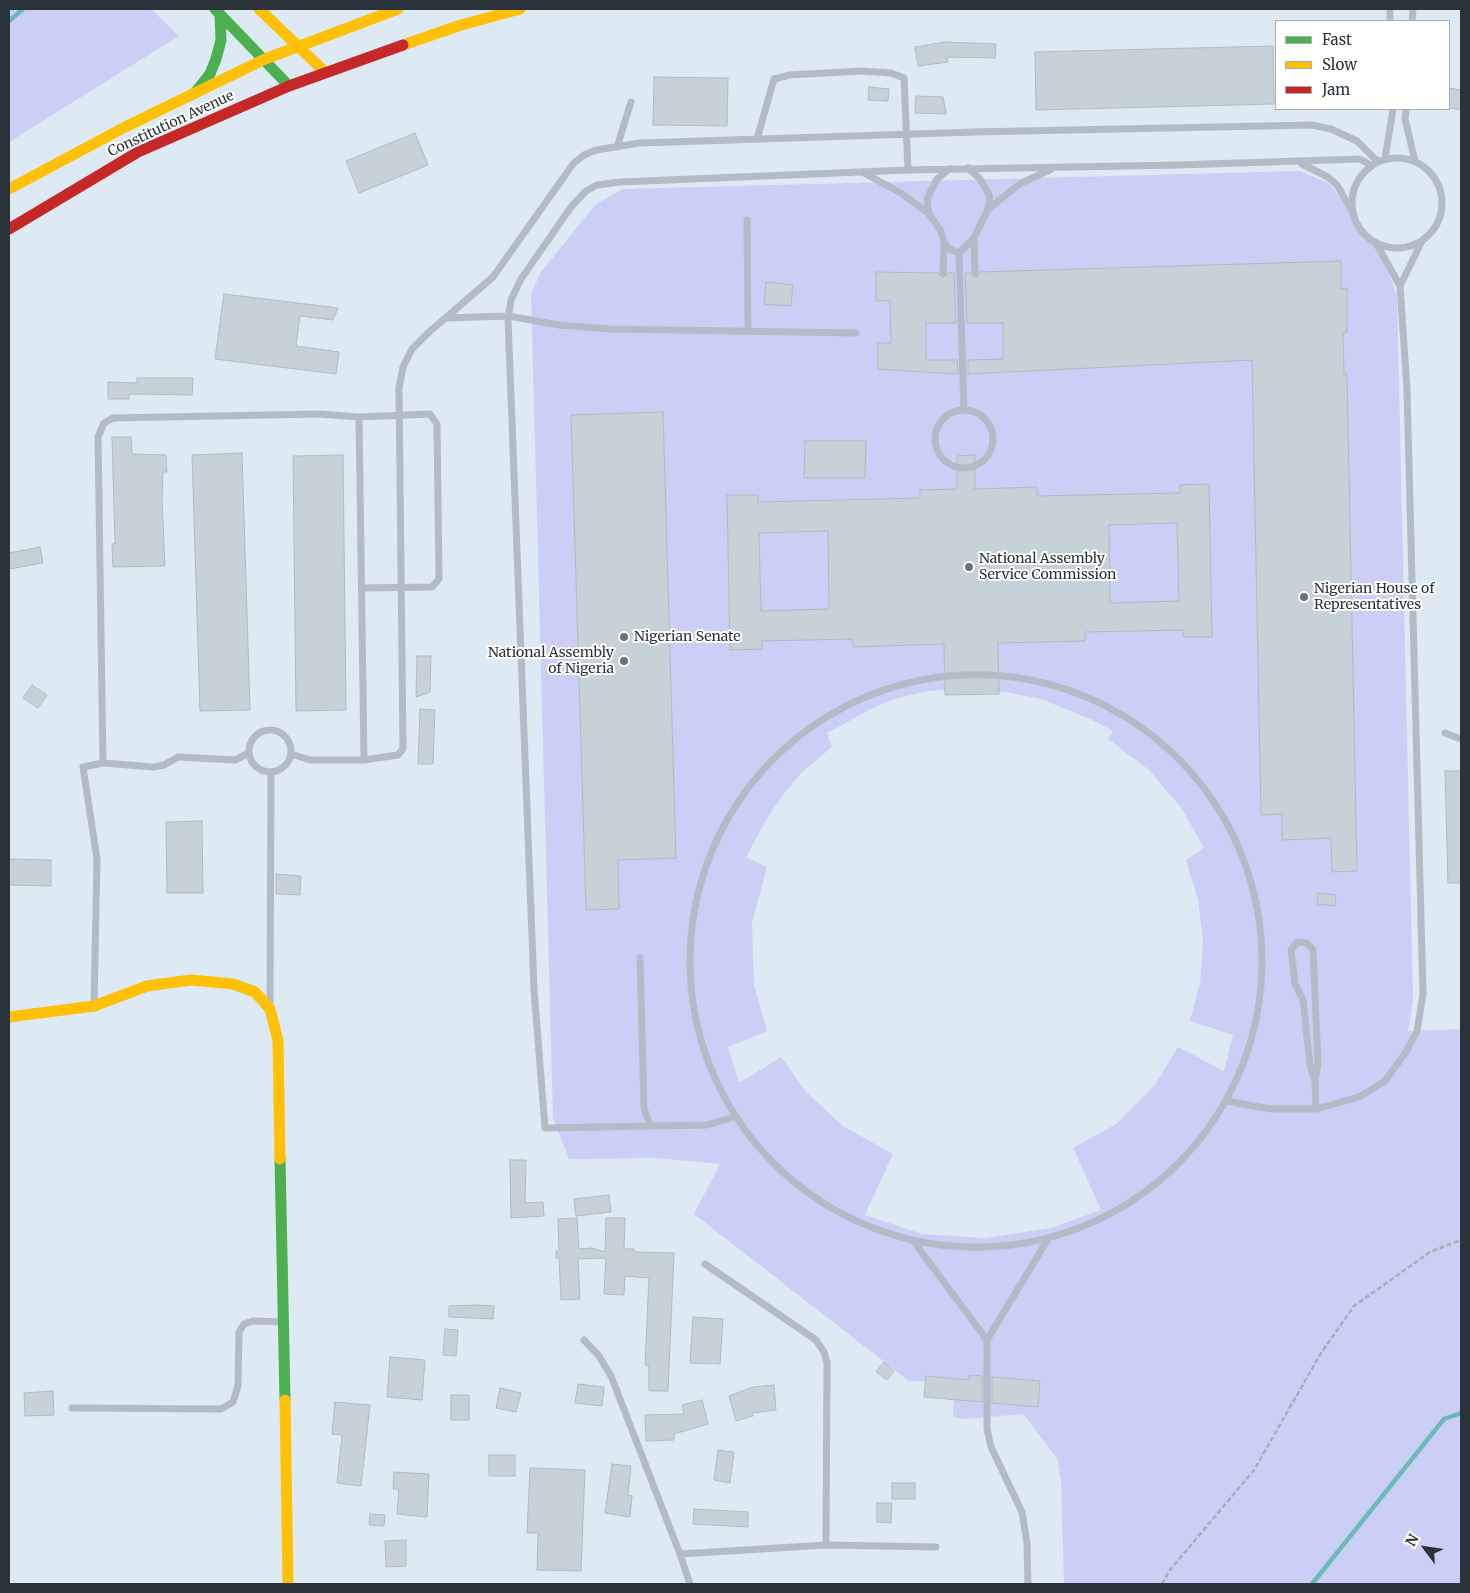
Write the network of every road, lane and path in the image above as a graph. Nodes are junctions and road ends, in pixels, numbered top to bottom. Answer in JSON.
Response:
{"nodes":[{"id":1,"x":259,"y":9,"type":"edge"},
{"id":2,"x":398,"y":9,"type":"edge"},
{"id":3,"x":520,"y":9,"type":"edge"},
{"id":4,"x":217,"y":11,"type":"edge"},
{"id":5,"x":297,"y":45,"type":"junction"},
{"id":6,"x":265,"y":59,"type":"junction"},
{"id":7,"x":325,"y":72,"type":"junction"},
{"id":8,"x":289,"y":86,"type":"junction"},
{"id":9,"x":195,"y":93,"type":"junction"},
{"id":10,"x":631,"y":102,"type":"dead end"},
{"id":11,"x":1393,"y":110,"type":"edge"},
{"id":12,"x":1406,"y":110,"type":"edge"},
{"id":13,"x":906,"y":134,"type":"junction"},
{"id":14,"x":757,"y":139,"type":"junction"},
{"id":15,"x":617,"y":147,"type":"junction"},
{"id":16,"x":1415,"y":161,"type":"junction"},
{"id":17,"x":1286,"y":162,"type":"junction"},
{"id":18,"x":1378,"y":162,"type":"junction"},
{"id":19,"x":968,"y":168,"type":"junction"},
{"id":20,"x":1056,"y":168,"type":"junction"},
{"id":21,"x":950,"y":169,"type":"junction"},
{"id":22,"x":908,"y":170,"type":"junction"},
{"id":23,"x":864,"y":173,"type":"junction"},
{"id":24,"x":9,"y":189,"type":"edge"},
{"id":25,"x":988,"y":209,"type":"junction"},
{"id":26,"x":1353,"y":213,"type":"junction"},
{"id":27,"x":929,"y":214,"type":"junction"},
{"id":28,"x":747,"y":220,"type":"dead end"},
{"id":29,"x":9,"y":229,"type":"edge"},
{"id":30,"x":974,"y":238,"type":"junction"},
{"id":31,"x":1422,"y":241,"type":"junction"},
{"id":32,"x":944,"y":243,"type":"junction"},
{"id":33,"x":1376,"y":243,"type":"junction"},
{"id":34,"x":959,"y":252,"type":"junction"},
{"id":35,"x":943,"y":273,"type":"dead end"},
{"id":36,"x":975,"y":273,"type":"dead end"},
{"id":37,"x":1400,"y":286,"type":"junction"},
{"id":38,"x":508,"y":316,"type":"junction"},
{"id":39,"x":446,"y":318,"type":"junction"},
{"id":40,"x":748,"y":331,"type":"junction"},
{"id":41,"x":856,"y":333,"type":"dead end"},
{"id":42,"x":964,"y":410,"type":"junction"},
{"id":43,"x":400,"y":415,"type":"junction"},
{"id":44,"x":359,"y":417,"type":"junction"},
{"id":45,"x":402,"y":587,"type":"junction"},
{"id":46,"x":362,"y":588,"type":"junction"},
{"id":47,"x":1445,"y":733,"type":"dead end"},
{"id":48,"x":1461,"y":739,"type":"edge"},
{"id":49,"x":249,"y":753,"type":"junction"},
{"id":50,"x":291,"y":754,"type":"junction"},
{"id":51,"x":364,"y":760,"type":"junction"},
{"id":52,"x":103,"y":763,"type":"junction"},
{"id":53,"x":271,"y":773,"type":"junction"},
{"id":54,"x":640,"y":958,"type":"dead end"},
{"id":55,"x":94,"y":1006,"type":"junction"},
{"id":56,"x":270,"y":1010,"type":"junction"},
{"id":57,"x":9,"y":1017,"type":"edge"},
{"id":58,"x":1315,"y":1081,"type":"junction"},
{"id":59,"x":1226,"y":1101,"type":"junction"},
{"id":60,"x":1316,"y":1110,"type":"junction"},
{"id":61,"x":734,"y":1117,"type":"junction"},
{"id":62,"x":650,"y":1126,"type":"junction"},
{"id":63,"x":1048,"y":1239,"type":"junction"},
{"id":64,"x":1461,"y":1240,"type":"edge"},
{"id":65,"x":914,"y":1242,"type":"junction"},
{"id":66,"x":705,"y":1264,"type":"dead end"},
{"id":67,"x":283,"y":1322,"type":"junction"},
{"id":68,"x":584,"y":1340,"type":"dead end"},
{"id":69,"x":987,"y":1340,"type":"junction"},
{"id":70,"x":72,"y":1408,"type":"dead end"},
{"id":71,"x":826,"y":1545,"type":"junction"},
{"id":72,"x":936,"y":1547,"type":"dead end"},
{"id":73,"x":680,"y":1554,"type":"junction"},
{"id":74,"x":288,"y":1584,"type":"edge"},
{"id":75,"x":690,"y":1584,"type":"edge"},
{"id":76,"x":1028,"y":1584,"type":"edge"},
{"id":77,"x":1162,"y":1584,"type":"edge"}],
"edges":[{"from":1,"to":5,"type":"main road"},
{"from":2,"to":5,"type":"main road","name":"Constitution Avenue"},
{"from":3,"to":7,"type":"main road","name":"Constitution Avenue"},
{"from":4,"to":6,"type":"main road"},
{"from":4,"to":9,"type":"main road"},
{"from":5,"to":6,"type":"main road","name":"Constitution Avenue"},
{"from":5,"to":7,"type":"main road"},
{"from":6,"to":8,"type":"main road"},
{"from":6,"to":9,"type":"main road","name":"Constitution Avenue"},
{"from":7,"to":8,"type":"main road","name":"Constitution Avenue"},
{"from":8,"to":29,"type":"main road","name":"Constitution Avenue"},
{"from":9,"to":24,"type":"main road","name":"Constitution Avenue"},
{"from":10,"to":15,"type":"lane"},
{"from":11,"to":18,"type":"lane"},
{"from":12,"to":16,"type":"lane"},
{"from":13,"to":14,"type":"lane"},
{"from":13,"to":14,"type":"lane"},
{"from":13,"to":18,"type":"lane"},
{"from":13,"to":22,"type":"lane"},
{"from":14,"to":15,"type":"lane"},
{"from":15,"to":39,"type":"lane"},
{"from":16,"to":18,"type":"lane"},
{"from":16,"to":31,"type":"lane"},
{"from":17,"to":18,"type":"lane"},
{"from":17,"to":20,"type":"lane"},
{"from":17,"to":26,"type":"lane"},
{"from":18,"to":26,"type":"lane"},
{"from":19,"to":20,"type":"lane"},
{"from":19,"to":21,"type":"lane"},
{"from":19,"to":25,"type":"lane"},
{"from":20,"to":25,"type":"lane"},
{"from":21,"to":22,"type":"lane"},
{"from":21,"to":27,"type":"lane"},
{"from":22,"to":23,"type":"lane"},
{"from":23,"to":27,"type":"lane"},
{"from":23,"to":38,"type":"lane"},
{"from":25,"to":30,"type":"lane"},
{"from":26,"to":33,"type":"lane"},
{"from":27,"to":32,"type":"lane"},
{"from":28,"to":40,"type":"lane"},
{"from":30,"to":34,"type":"lane"},
{"from":30,"to":36,"type":"lane"},
{"from":31,"to":33,"type":"lane"},
{"from":31,"to":37,"type":"lane"},
{"from":32,"to":34,"type":"lane"},
{"from":32,"to":35,"type":"lane"},
{"from":33,"to":37,"type":"lane"},
{"from":34,"to":42,"type":"lane"},
{"from":37,"to":60,"type":"lane"},
{"from":38,"to":39,"type":"lane"},
{"from":38,"to":40,"type":"lane"},
{"from":38,"to":62,"type":"lane"},
{"from":39,"to":43,"type":"lane"},
{"from":40,"to":41,"type":"lane"},
{"from":42,"to":42,"type":"lane"},
{"from":43,"to":44,"type":"lane"},
{"from":43,"to":45,"type":"lane"},
{"from":43,"to":45,"type":"lane"},
{"from":44,"to":46,"type":"lane"},
{"from":44,"to":52,"type":"lane"},
{"from":45,"to":46,"type":"lane"},
{"from":45,"to":51,"type":"lane"},
{"from":46,"to":51,"type":"lane"},
{"from":47,"to":48,"type":"lane"},
{"from":49,"to":50,"type":"lane"},
{"from":49,"to":52,"type":"lane"},
{"from":49,"to":53,"type":"lane"},
{"from":50,"to":51,"type":"lane"},
{"from":50,"to":53,"type":"lane"},
{"from":52,"to":55,"type":"lane"},
{"from":53,"to":56,"type":"lane"},
{"from":54,"to":62,"type":"lane"},
{"from":55,"to":56,"type":"main road"},
{"from":55,"to":57,"type":"main road"},
{"from":56,"to":67,"type":"main road"},
{"from":58,"to":58,"type":"lane"},
{"from":58,"to":60,"type":"lane"},
{"from":59,"to":60,"type":"lane"},
{"from":59,"to":61,"type":"lane"},
{"from":59,"to":63,"type":"lane"},
{"from":61,"to":62,"type":"lane"},
{"from":61,"to":65,"type":"lane"},
{"from":63,"to":65,"type":"lane"},
{"from":63,"to":69,"type":"lane"},
{"from":64,"to":77,"type":"path"},
{"from":65,"to":69,"type":"lane"},
{"from":66,"to":71,"type":"lane"},
{"from":67,"to":70,"type":"lane"},
{"from":67,"to":74,"type":"main road"},
{"from":68,"to":73,"type":"lane"},
{"from":69,"to":76,"type":"lane"},
{"from":71,"to":72,"type":"lane"},
{"from":71,"to":73,"type":"lane"},
{"from":73,"to":75,"type":"lane"}]}
